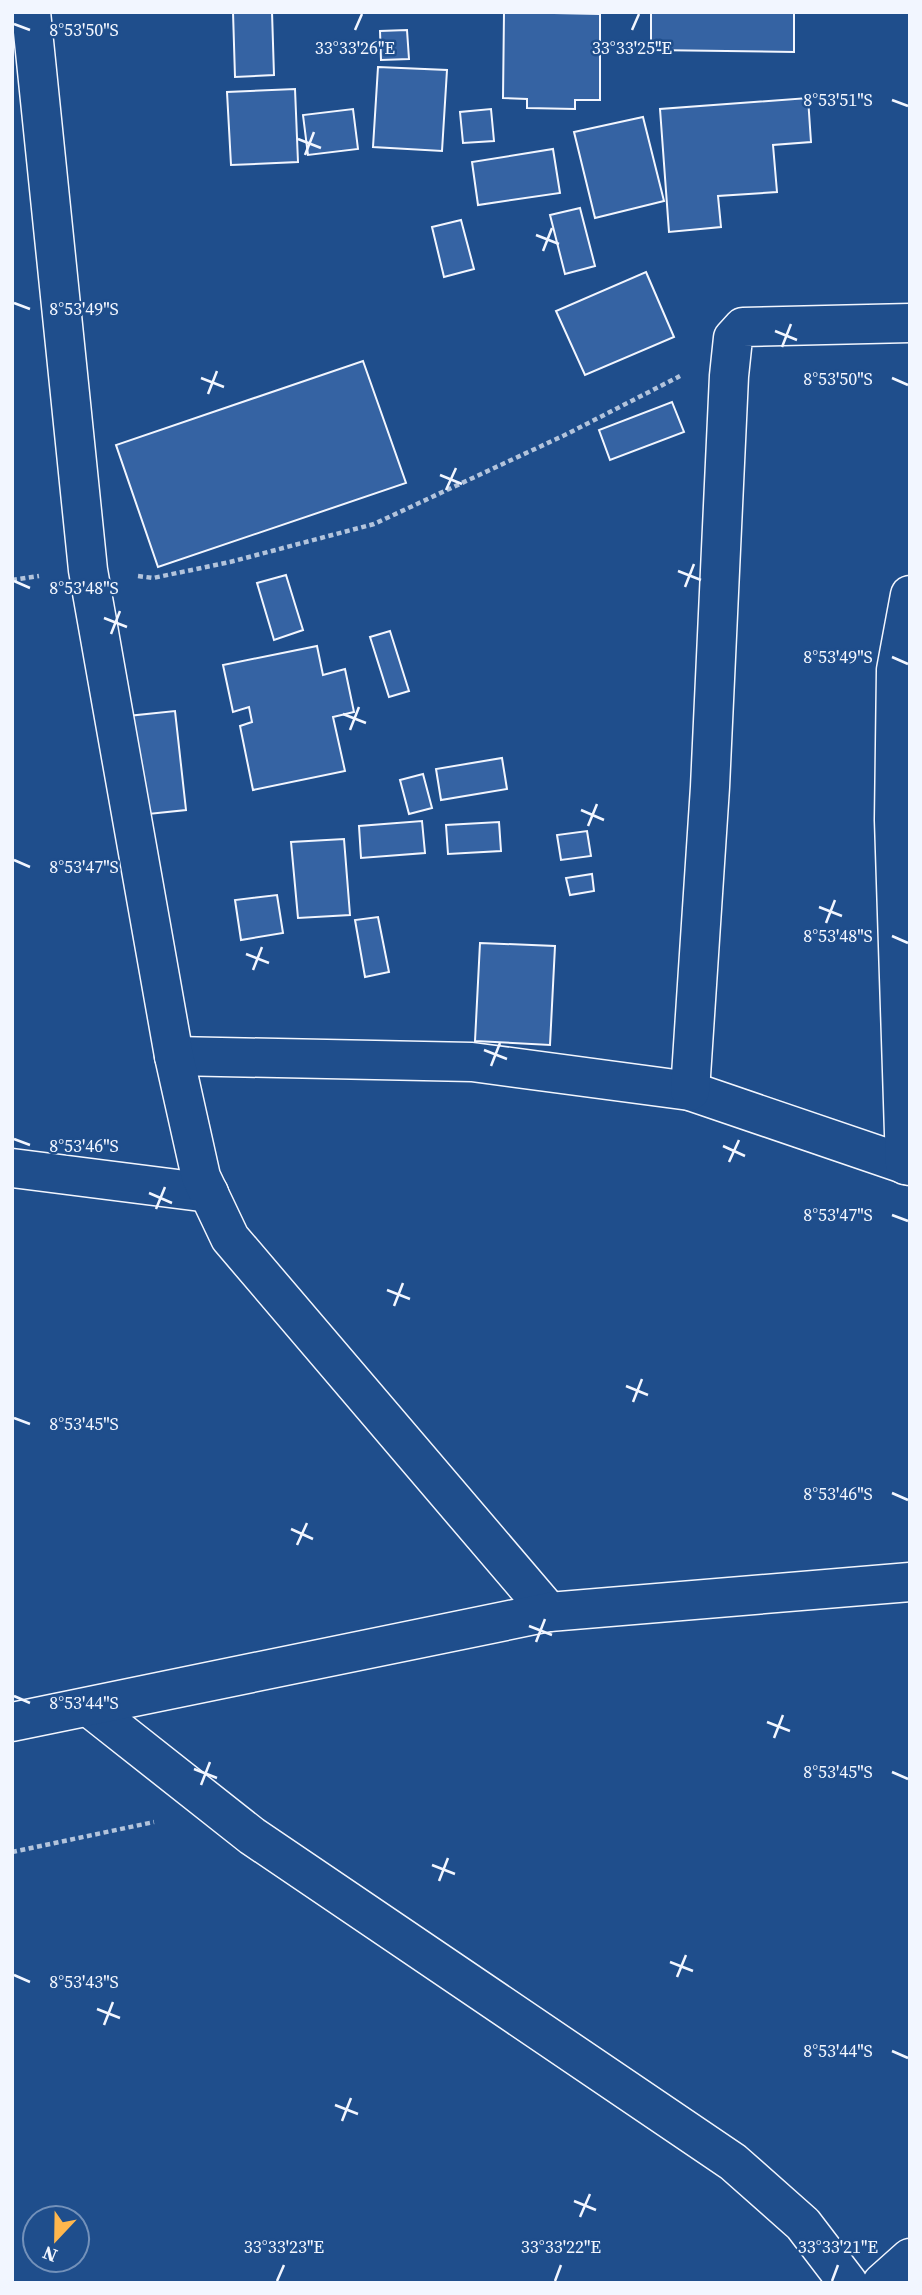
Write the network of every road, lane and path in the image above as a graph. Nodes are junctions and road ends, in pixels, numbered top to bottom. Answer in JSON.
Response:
{"nodes":[{"id":1,"x":31,"y":12,"type":"edge"},
{"id":2,"x":910,"y":323,"type":"edge"},
{"id":3,"x":732,"y":351,"type":"junction"},
{"id":4,"x":88,"y":570,"type":"junction"},
{"id":5,"x":12,"y":580,"type":"edge"},
{"id":6,"x":910,"y":595,"type":"edge"},
{"id":7,"x":902,"y":754,"type":"edge"},
{"id":8,"x":174,"y":1056,"type":"junction"},
{"id":9,"x":690,"y":1091,"type":"junction"},
{"id":10,"x":907,"y":1166,"type":"edge"},
{"id":11,"x":12,"y":1168,"type":"edge"},
{"id":12,"x":209,"y":1193,"type":"junction"},
{"id":13,"x":910,"y":1582,"type":"edge"},
{"id":14,"x":550,"y":1612,"type":"junction"},
{"id":15,"x":89,"y":1708,"type":"junction"},
{"id":16,"x":12,"y":1722,"type":"edge"},
{"id":17,"x":216,"y":1809,"type":"junction"},
{"id":18,"x":12,"y":1852,"type":"edge"},
{"id":19,"x":910,"y":2258,"type":"edge"},
{"id":20,"x":848,"y":2283,"type":"edge"},
{"id":21,"x":882,"y":2283,"type":"edge"}],
"edges":[{"from":1,"to":4,"type":"main road"},
{"from":2,"to":3,"type":"main road"},
{"from":3,"to":4,"type":"path"},
{"from":3,"to":9,"type":"main road"},
{"from":4,"to":5,"type":"path"},
{"from":4,"to":8,"type":"main road"},
{"from":6,"to":7,"type":"main road"},
{"from":7,"to":10,"type":"main road"},
{"from":8,"to":9,"type":"main road"},
{"from":8,"to":12,"type":"main road"},
{"from":9,"to":10,"type":"main road"},
{"from":11,"to":12,"type":"main road"},
{"from":12,"to":14,"type":"main road"},
{"from":13,"to":14,"type":"main road"},
{"from":14,"to":15,"type":"main road"},
{"from":15,"to":16,"type":"main road"},
{"from":15,"to":17,"type":"main road"},
{"from":17,"to":18,"type":"path"},
{"from":17,"to":20,"type":"main road"},
{"from":19,"to":21,"type":"main road"}]}
